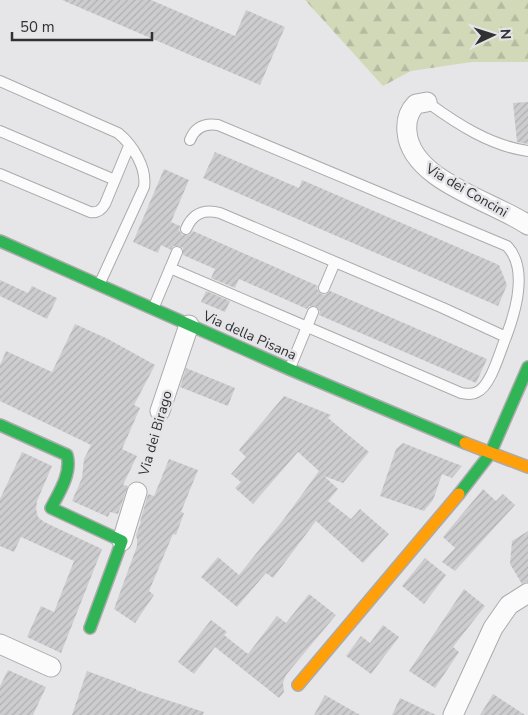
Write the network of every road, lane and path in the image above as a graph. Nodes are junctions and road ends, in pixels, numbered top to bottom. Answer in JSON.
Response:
{"nodes":[{"id":1,"x":0,"y":81,"type":"edge"},
{"id":2,"x":427,"y":102,"type":"joint"},
{"id":3,"x":0,"y":131,"type":"edge"},
{"id":4,"x":190,"y":140,"type":"dead end"},
{"id":5,"x":130,"y":146,"type":"junction"},
{"id":6,"x":528,"y":151,"type":"edge"},
{"id":7,"x":0,"y":174,"type":"edge"},
{"id":8,"x":115,"y":180,"type":"junction"},
{"id":9,"x":528,"y":225,"type":"edge"},
{"id":10,"x":186,"y":228,"type":"dead end"},
{"id":11,"x":0,"y":241,"type":"edge"},
{"id":12,"x":177,"y":252,"type":"dead end"},
{"id":13,"x":335,"y":262,"type":"junction"},
{"id":14,"x":170,"y":268,"type":"junction"},
{"id":15,"x":98,"y":286,"type":"junction"},
{"id":16,"x":324,"y":288,"type":"dead end"},
{"id":17,"x":153,"y":309,"type":"junction"},
{"id":18,"x":313,"y":312,"type":"dead end"},
{"id":19,"x":189,"y":325,"type":"junction"},
{"id":20,"x":306,"y":328,"type":"junction"},
{"id":21,"x":506,"y":337,"type":"junction"},
{"id":22,"x":528,"y":367,"type":"edge"},
{"id":23,"x":289,"y":369,"type":"junction"},
{"id":24,"x":160,"y":411,"type":"joint"},
{"id":25,"x":0,"y":425,"type":"edge"},
{"id":26,"x":490,"y":454,"type":"junction"},
{"id":27,"x":528,"y":467,"type":"edge"},
{"id":28,"x":137,"y":492,"type":"joint"},
{"id":29,"x":122,"y":541,"type":"junction"},
{"id":30,"x":528,"y":593,"type":"edge"},
{"id":31,"x":90,"y":628,"type":"dead end"},
{"id":32,"x":0,"y":644,"type":"edge"},
{"id":33,"x":50,"y":667,"type":"dead end"},
{"id":34,"x":298,"y":686,"type":"dead end"},
{"id":35,"x":452,"y":715,"type":"edge"}],
"edges":[{"from":1,"to":5,"type":"lane"},
{"from":2,"to":6,"type":"lane"},
{"from":2,"to":9,"type":"street","name":"Via dei Concini"},
{"from":3,"to":8,"type":"lane"},
{"from":4,"to":21,"type":"lane"},
{"from":5,"to":8,"type":"lane"},
{"from":5,"to":15,"type":"lane"},
{"from":7,"to":8,"type":"lane"},
{"from":10,"to":13,"type":"lane"},
{"from":11,"to":15,"type":"street","name":"Via della Pisana"},
{"from":12,"to":14,"type":"lane"},
{"from":13,"to":16,"type":"lane"},
{"from":13,"to":21,"type":"lane"},
{"from":14,"to":17,"type":"lane"},
{"from":14,"to":20,"type":"lane"},
{"from":15,"to":17,"type":"street","name":"Via della Pisana"},
{"from":17,"to":19,"type":"street","name":"Via della Pisana"},
{"from":18,"to":20,"type":"lane"},
{"from":19,"to":23,"type":"street","name":"Via della Pisana"},
{"from":19,"to":24,"type":"street","name":"Via dei Birago"},
{"from":20,"to":21,"type":"lane"},
{"from":20,"to":23,"type":"lane"},
{"from":22,"to":26,"type":"street"},
{"from":23,"to":26,"type":"street","name":"Via della Pisana"},
{"from":24,"to":28,"type":"path","name":"Via dei Birago"},
{"from":25,"to":29,"type":"street"},
{"from":26,"to":27,"type":"street","name":"Via della Pisana"},
{"from":26,"to":34,"type":"street"},
{"from":28,"to":29,"type":"street","name":"Via dei Birago"},
{"from":29,"to":31,"type":"street"},
{"from":30,"to":35,"type":"street"},
{"from":32,"to":33,"type":"street"}]}
